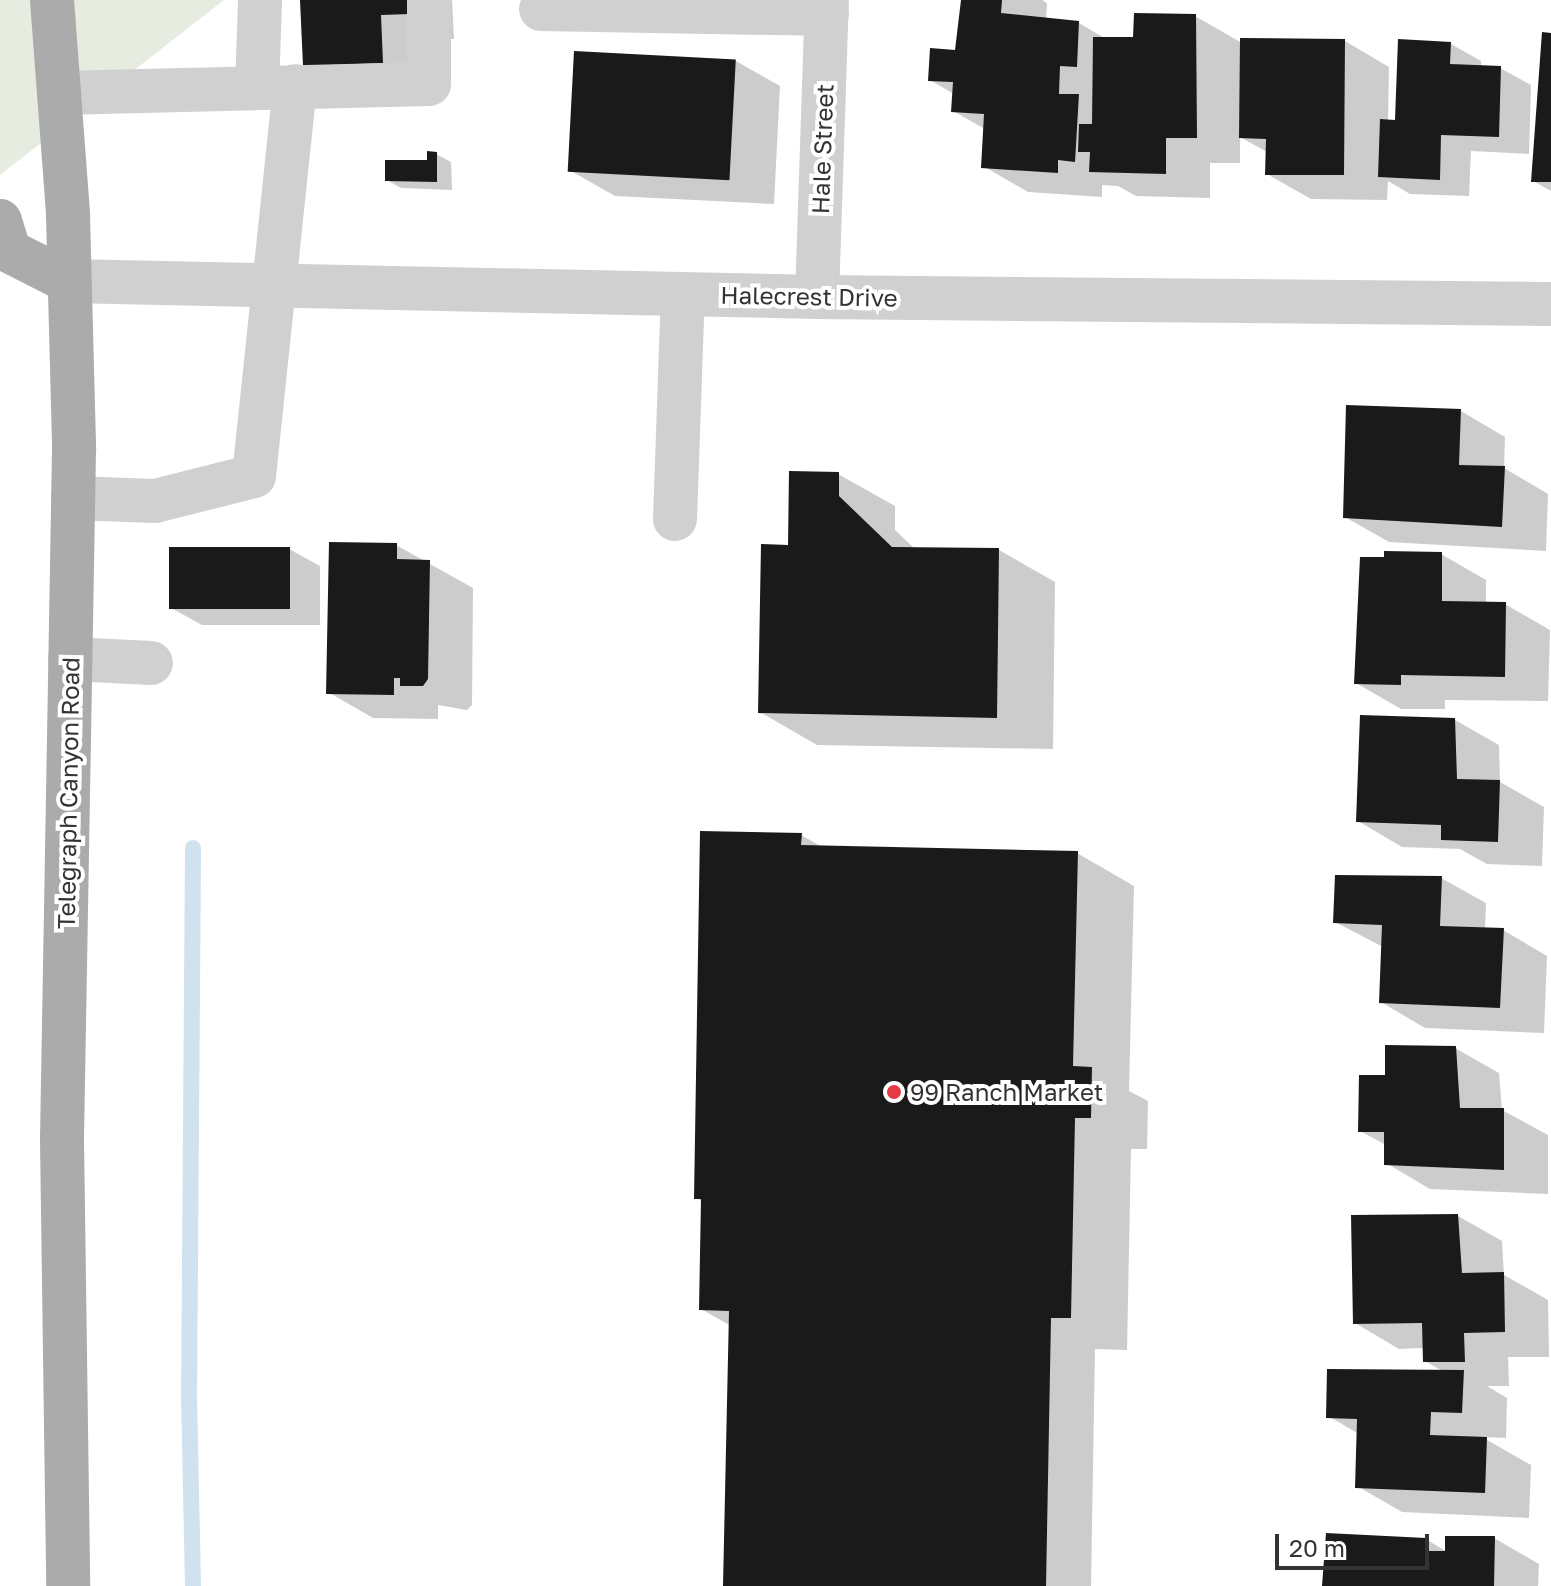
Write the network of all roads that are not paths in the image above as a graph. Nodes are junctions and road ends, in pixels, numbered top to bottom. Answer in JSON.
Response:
{"nodes":[{"id":1,"x":52,"y":0,"type":"edge"},
{"id":2,"x":260,"y":0,"type":"edge"},
{"id":3,"x":429,"y":0,"type":"edge"},
{"id":4,"x":827,"y":7,"type":"edge"},
{"id":5,"x":541,"y":9,"type":"dead end"},
{"id":6,"x":276,"y":87,"type":"junction"},
{"id":7,"x":59,"y":93,"type":"junction"},
{"id":8,"x":0,"y":221,"type":"edge"},
{"id":9,"x":68,"y":281,"type":"junction"},
{"id":10,"x":271,"y":288,"type":"junction"},
{"id":11,"x":683,"y":294,"type":"junction"},
{"id":12,"x":817,"y":297,"type":"junction"},
{"id":13,"x":1551,"y":304,"type":"edge"},
{"id":14,"x":73,"y":498,"type":"junction"},
{"id":15,"x":675,"y":519,"type":"dead end"},
{"id":16,"x":70,"y":659,"type":"junction"},
{"id":17,"x":151,"y":663,"type":"dead end"},
{"id":18,"x":68,"y":1586,"type":"edge"}],
"edges":[{"from":1,"to":7,"type":"main road","name":"Telegraph Canyon Road"},
{"from":2,"to":6,"type":"street"},
{"from":3,"to":6,"type":"street"},
{"from":4,"to":5,"type":"street"},
{"from":4,"to":12,"type":"street","name":"Hale Street"},
{"from":6,"to":7,"type":"street"},
{"from":6,"to":10,"type":"street"},
{"from":7,"to":9,"type":"main road","name":"Telegraph Canyon Road"},
{"from":8,"to":9,"type":"main road"},
{"from":9,"to":10,"type":"street","name":"Halecrest Drive"},
{"from":9,"to":14,"type":"main road","name":"Telegraph Canyon Road"},
{"from":10,"to":11,"type":"street","name":"Halecrest Drive"},
{"from":10,"to":14,"type":"street"},
{"from":11,"to":12,"type":"street","name":"Halecrest Drive"},
{"from":11,"to":15,"type":"street"},
{"from":12,"to":13,"type":"street","name":"Halecrest Drive"},
{"from":14,"to":16,"type":"main road","name":"Telegraph Canyon Road"},
{"from":16,"to":17,"type":"street"},
{"from":16,"to":18,"type":"main road","name":"Telegraph Canyon Road"}]}
